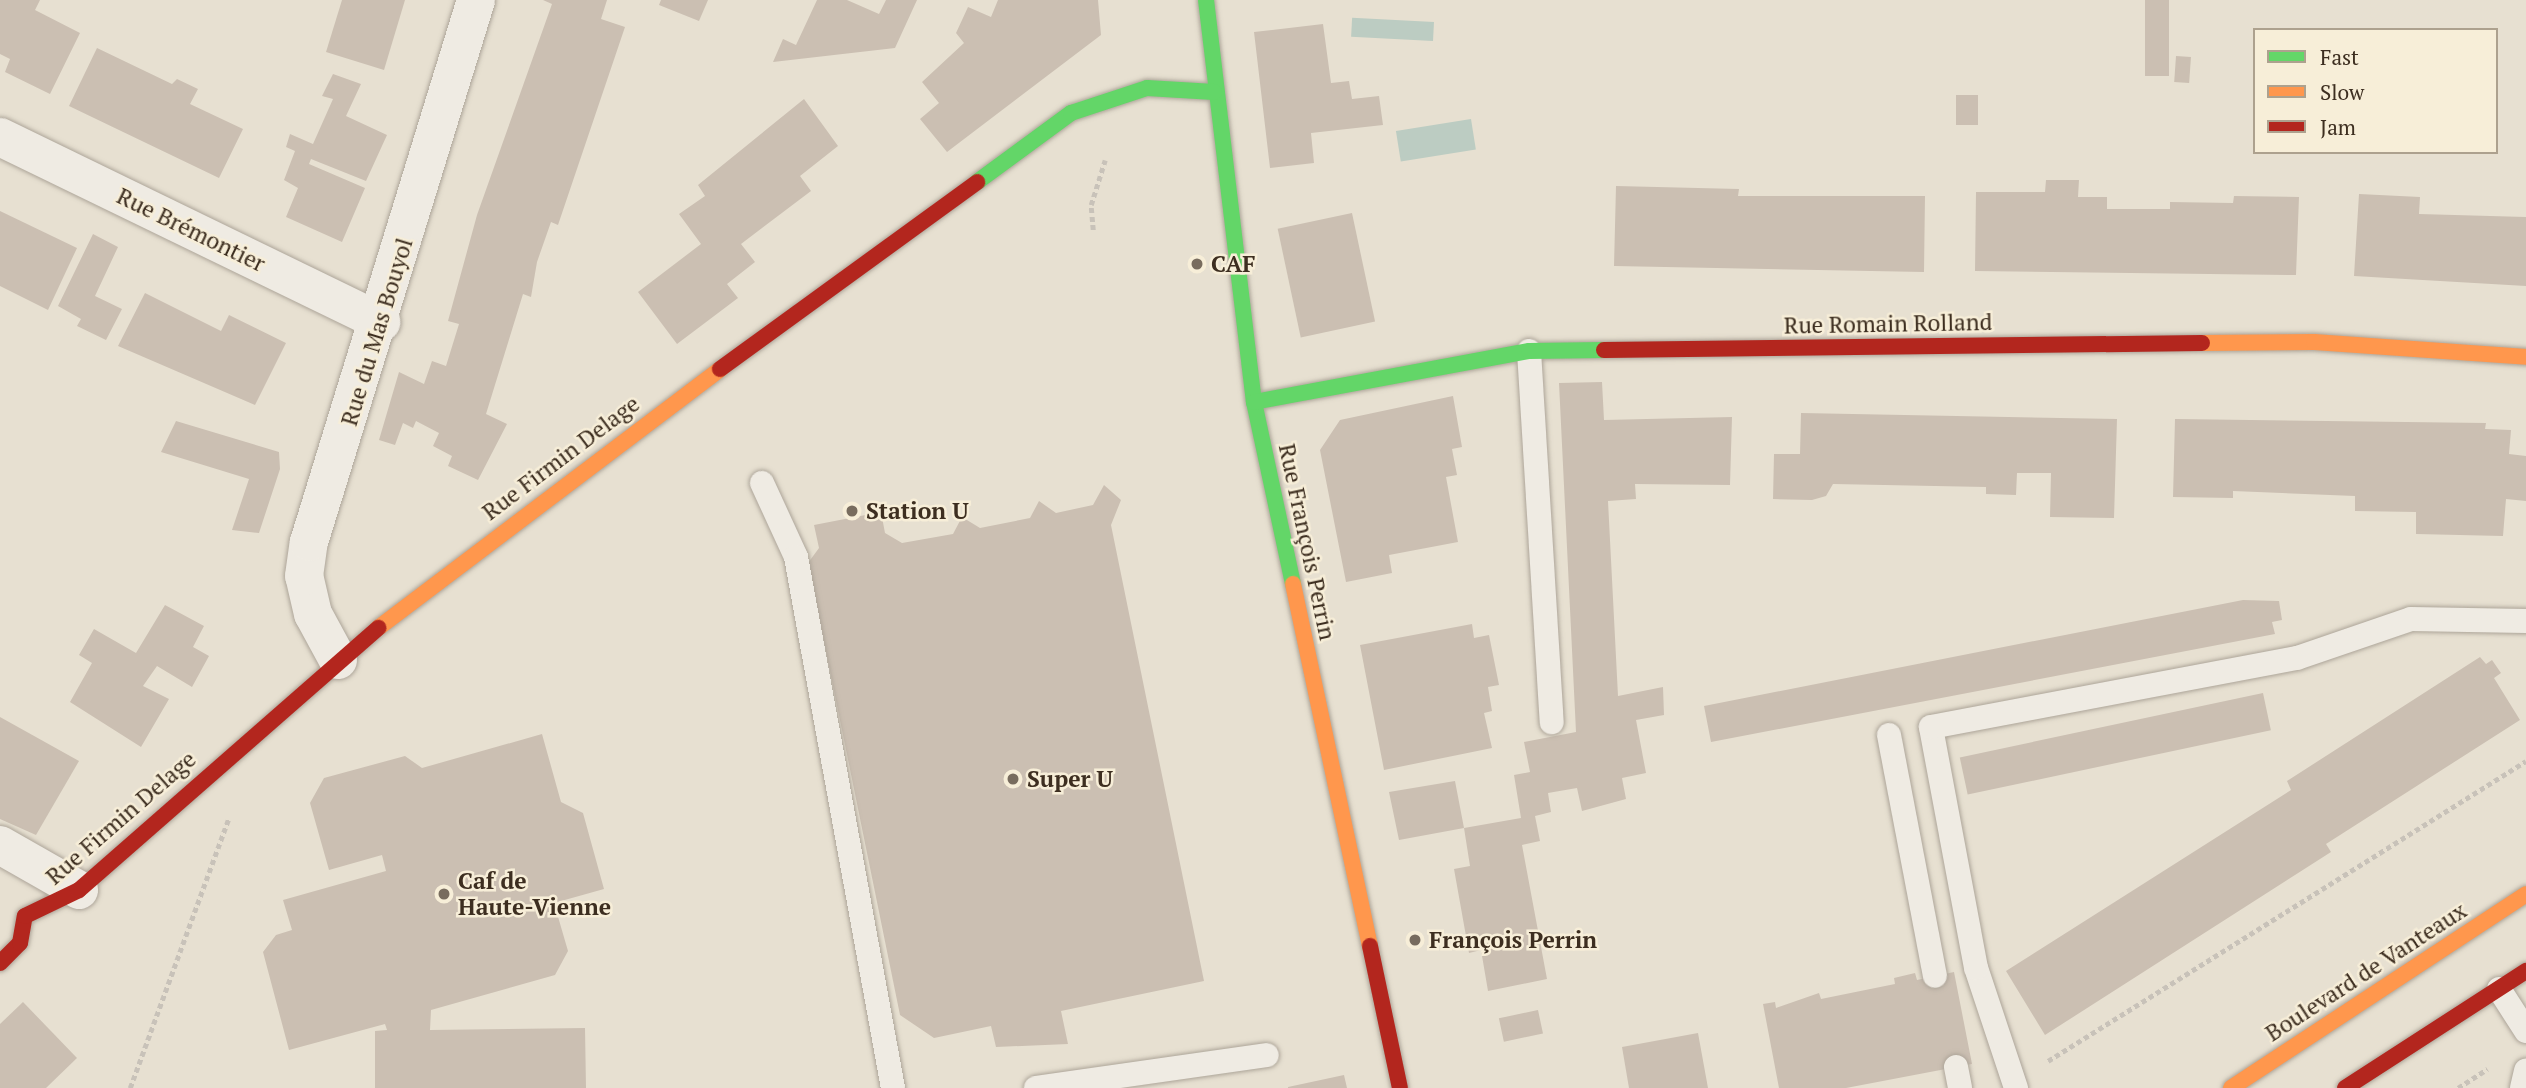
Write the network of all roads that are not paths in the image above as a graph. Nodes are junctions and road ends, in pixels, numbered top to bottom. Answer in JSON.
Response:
{"nodes":[{"id":1,"x":476,"y":0,"type":"edge"},
{"id":2,"x":1206,"y":0,"type":"edge"},
{"id":3,"x":1214,"y":92,"type":"junction"},
{"id":4,"x":0,"y":137,"type":"edge"},
{"id":5,"x":381,"y":322,"type":"junction"},
{"id":6,"x":1529,"y":351,"type":"junction"},
{"id":7,"x":2526,"y":357,"type":"edge"},
{"id":8,"x":1254,"y":402,"type":"junction"},
{"id":9,"x":762,"y":483,"type":"dead end"},
{"id":10,"x":2526,"y":621,"type":"edge"},
{"id":11,"x":338,"y":660,"type":"junction"},
{"id":12,"x":1552,"y":722,"type":"dead end"},
{"id":13,"x":1889,"y":735,"type":"dead end"},
{"id":14,"x":0,"y":845,"type":"edge"},
{"id":15,"x":79,"y":891,"type":"junction"},
{"id":16,"x":2526,"y":894,"type":"edge"},
{"id":17,"x":12,"y":914,"type":"edge"},
{"id":18,"x":0,"y":963,"type":"edge"},
{"id":19,"x":2526,"y":971,"type":"edge"},
{"id":20,"x":1935,"y":976,"type":"dead end"},
{"id":21,"x":2499,"y":989,"type":"junction"},
{"id":22,"x":2526,"y":1031,"type":"edge"},
{"id":23,"x":1267,"y":1055,"type":"dead end"},
{"id":24,"x":2526,"y":1070,"type":"edge"},
{"id":25,"x":2015,"y":1085,"type":"edge"},
{"id":26,"x":893,"y":1088,"type":"edge"},
{"id":27,"x":1036,"y":1088,"type":"edge"},
{"id":28,"x":1399,"y":1088,"type":"edge"},
{"id":29,"x":2231,"y":1088,"type":"edge"},
{"id":30,"x":2345,"y":1088,"type":"edge"},
{"id":31,"x":2522,"y":1088,"type":"edge"}],
"edges":[{"from":1,"to":5,"type":"street","name":"Rue du Mas Bouyol"},
{"from":2,"to":3,"type":"street","name":"Rue François Perrin"},
{"from":3,"to":8,"type":"street","name":"Rue François Perrin"},
{"from":3,"to":11,"type":"street","name":"Rue Firmin Delage"},
{"from":4,"to":5,"type":"street","name":"Rue Brémontier"},
{"from":5,"to":11,"type":"street","name":"Rue du Mas Bouyol"},
{"from":6,"to":7,"type":"street","name":"Rue Romain Rolland"},
{"from":6,"to":8,"type":"street","name":"Rue Romain Rolland"},
{"from":6,"to":12,"type":"lane"},
{"from":8,"to":28,"type":"street","name":"Rue François Perrin"},
{"from":9,"to":26,"type":"lane"},
{"from":10,"to":25,"type":"lane"},
{"from":11,"to":15,"type":"street","name":"Rue Firmin Delage"},
{"from":13,"to":20,"type":"lane"},
{"from":14,"to":15,"type":"street"},
{"from":15,"to":17,"type":"street","name":"Rue Firmin Delage"},
{"from":16,"to":29,"type":"street","name":"Boulevard de Vanteaux"},
{"from":17,"to":18,"type":"street","name":"Rue Firmin Delage"},
{"from":19,"to":21,"type":"street"},
{"from":21,"to":22,"type":"lane"},
{"from":21,"to":30,"type":"street"},
{"from":23,"to":27,"type":"lane"},
{"from":24,"to":31,"type":"lane"}]}
